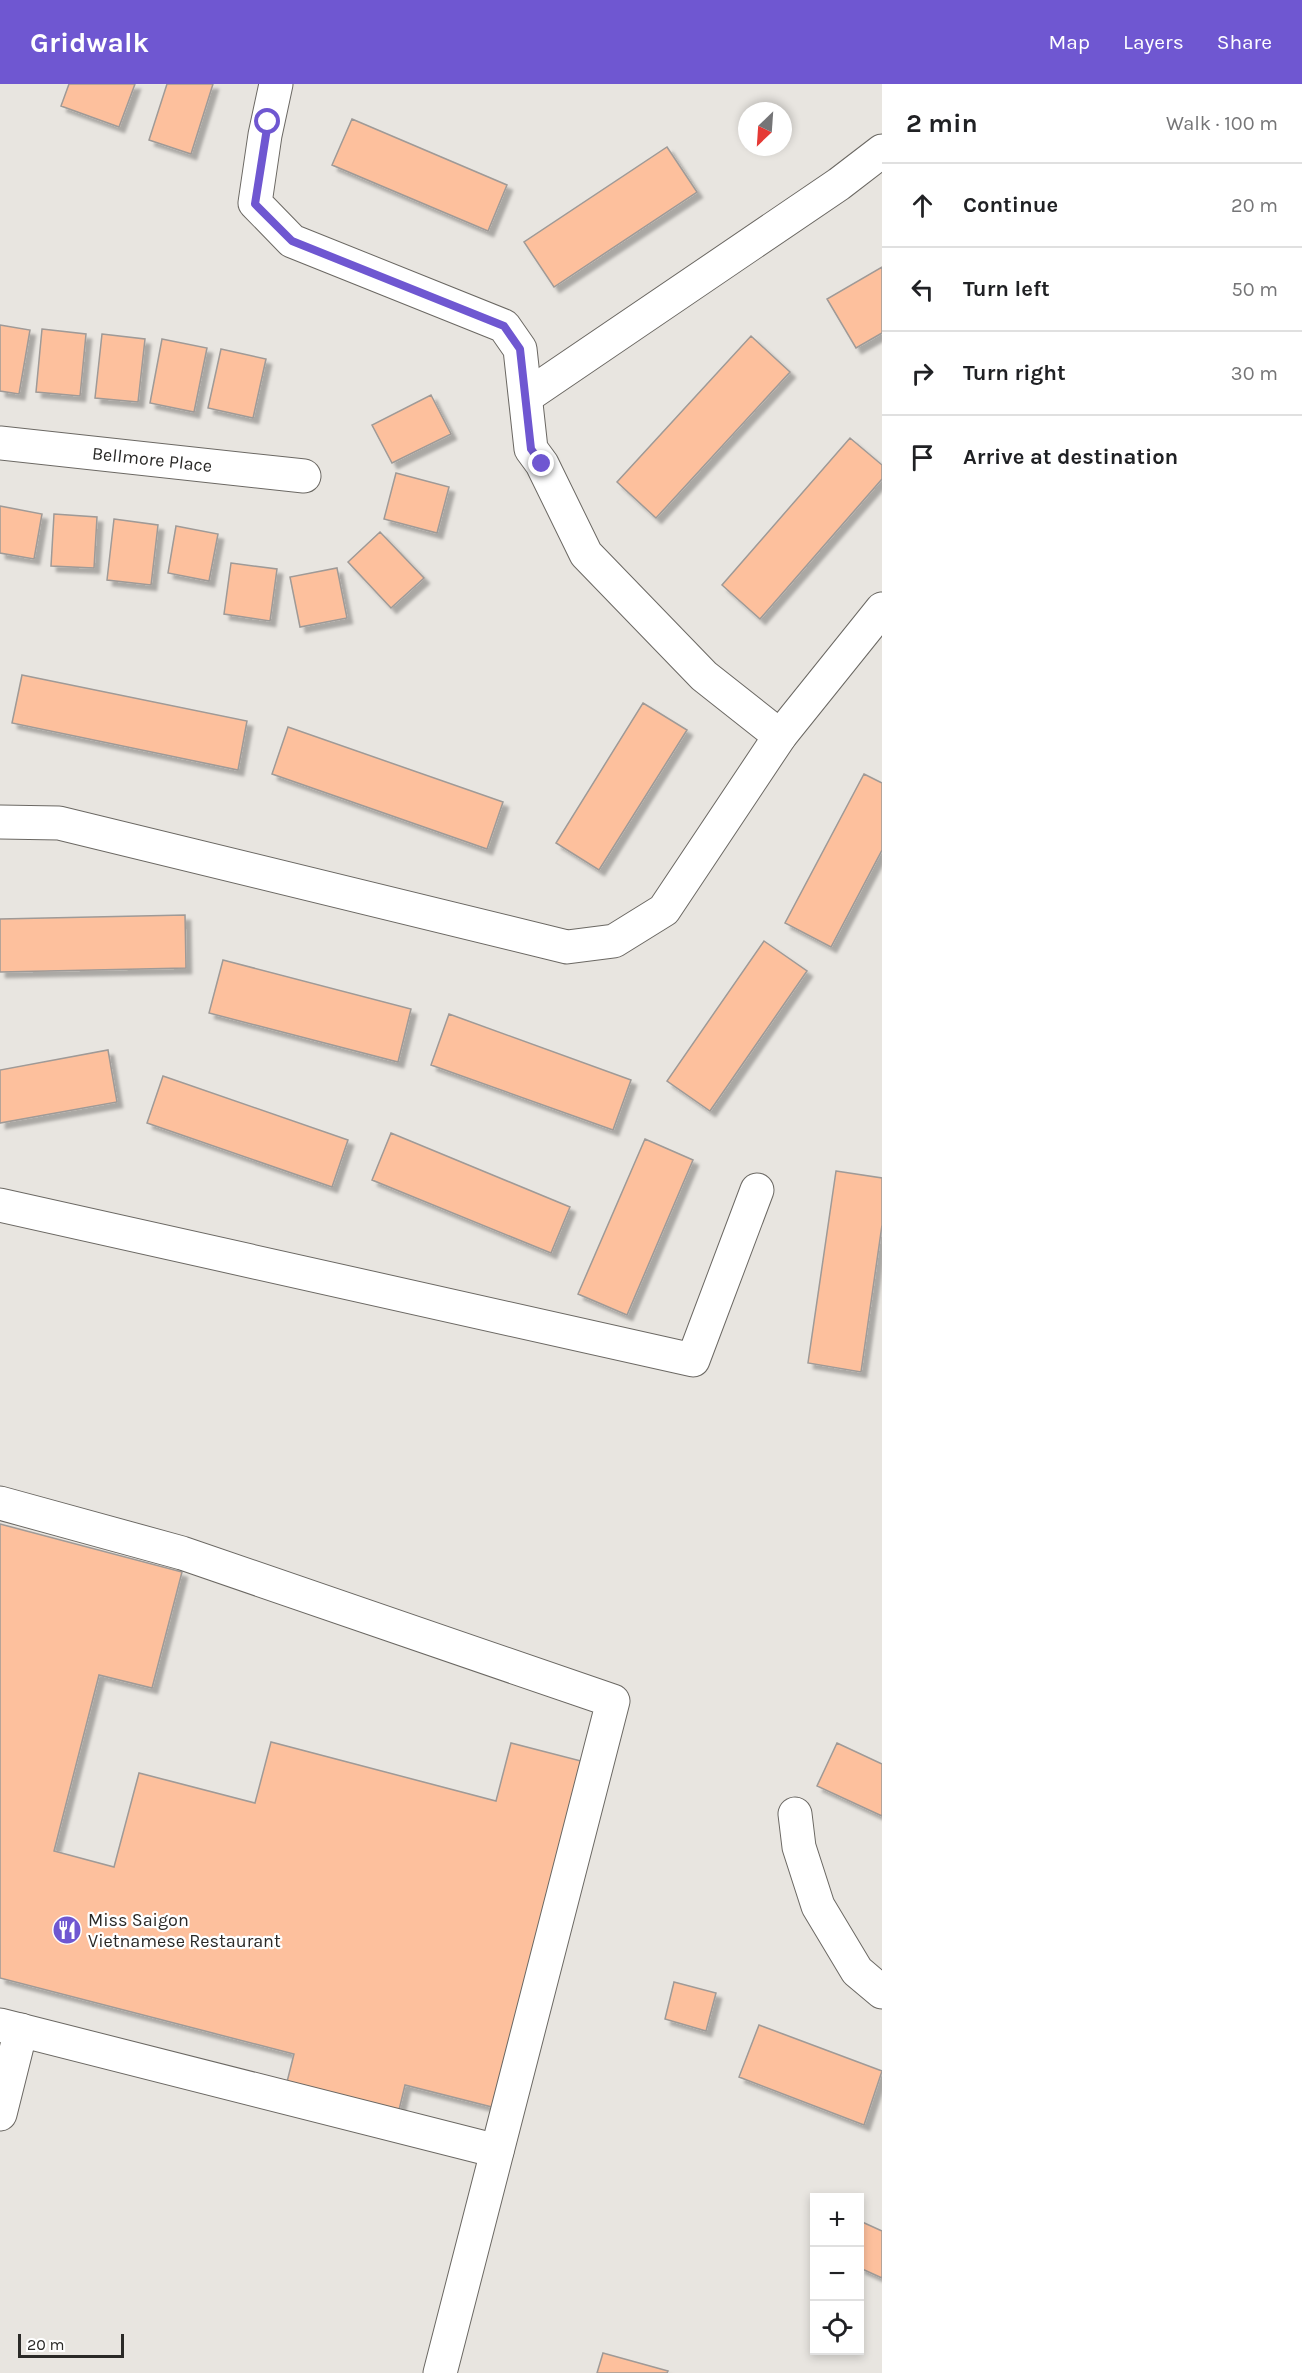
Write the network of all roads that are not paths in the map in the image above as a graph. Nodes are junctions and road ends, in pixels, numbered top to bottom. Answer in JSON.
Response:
{"nodes":[{"id":1,"x":276,"y":84,"type":"edge"},
{"id":2,"x":882,"y":151,"type":"edge"},
{"id":3,"x":526,"y":396,"type":"junction"},
{"id":4,"x":0,"y":443,"type":"edge"},
{"id":5,"x":304,"y":476,"type":"dead end"},
{"id":6,"x":882,"y":609,"type":"edge"},
{"id":7,"x":780,"y":736,"type":"junction"},
{"id":8,"x":0,"y":822,"type":"edge"},
{"id":9,"x":757,"y":1190,"type":"dead end"},
{"id":10,"x":0,"y":1205,"type":"edge"},
{"id":11,"x":0,"y":1503,"type":"edge"},
{"id":12,"x":795,"y":1814,"type":"dead end"},
{"id":13,"x":882,"y":1992,"type":"edge"},
{"id":14,"x":10,"y":2028,"type":"edge"},
{"id":15,"x":0,"y":2114,"type":"edge"},
{"id":16,"x":497,"y":2151,"type":"junction"},
{"id":17,"x":440,"y":2373,"type":"edge"}],
"edges":[{"from":1,"to":3,"type":"street"},
{"from":2,"to":3,"type":"street"},
{"from":3,"to":7,"type":"street"},
{"from":4,"to":5,"type":"street","name":"Bellmore Place"},
{"from":6,"to":7,"type":"street"},
{"from":7,"to":8,"type":"street"},
{"from":9,"to":10,"type":"street"},
{"from":11,"to":16,"type":"street"},
{"from":12,"to":13,"type":"street"},
{"from":14,"to":15,"type":"street"},
{"from":14,"to":16,"type":"street"},
{"from":16,"to":17,"type":"street"}]}
